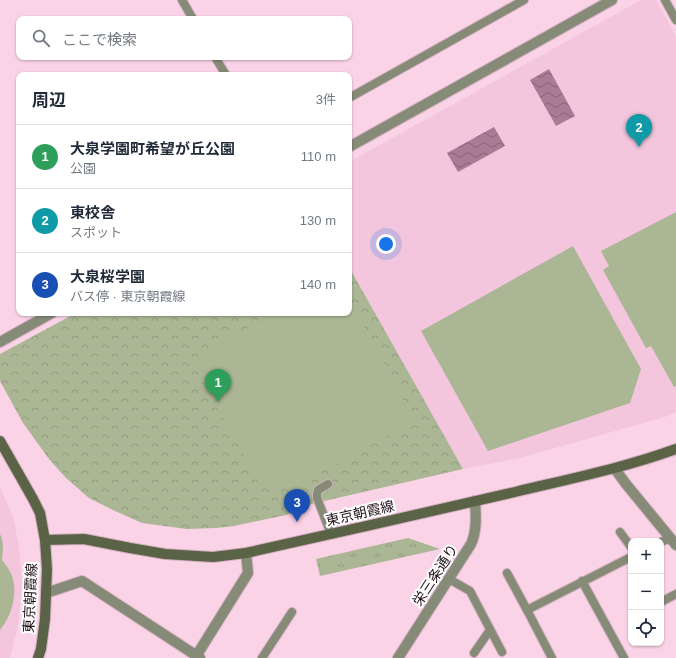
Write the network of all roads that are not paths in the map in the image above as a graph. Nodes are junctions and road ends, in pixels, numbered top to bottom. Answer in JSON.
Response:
{"nodes":[{"id":1,"x":182,"y":0,"type":"edge"},
{"id":2,"x":524,"y":0,"type":"edge"},
{"id":3,"x":612,"y":0,"type":"edge"},
{"id":4,"x":665,"y":0,"type":"edge"},
{"id":5,"x":191,"y":16,"type":"edge"},
{"id":6,"x":676,"y":20,"type":"edge"},
{"id":7,"x":217,"y":60,"type":"edge"},
{"id":8,"x":224,"y":72,"type":"edge"},
{"id":9,"x":352,"y":96,"type":"edge"},
{"id":10,"x":352,"y":145,"type":"edge"},
{"id":11,"x":47,"y":316,"type":"edge"},
{"id":12,"x":0,"y":342,"type":"edge"},
{"id":13,"x":0,"y":440,"type":"edge"},
{"id":14,"x":676,"y":449,"type":"edge"},
{"id":15,"x":615,"y":468,"type":"junction"},
{"id":16,"x":328,"y":484,"type":"dead end"},
{"id":17,"x":476,"y":501,"type":"junction"},
{"id":18,"x":620,"y":532,"type":"dead end"},
{"id":19,"x":331,"y":534,"type":"junction"},
{"id":20,"x":46,"y":540,"type":"junction"},
{"id":21,"x":669,"y":542,"type":"edge"},
{"id":22,"x":628,"y":543,"type":"edge"},
{"id":23,"x":246,"y":552,"type":"junction"},
{"id":24,"x":628,"y":558,"type":"edge"},
{"id":25,"x":507,"y":573,"type":"dead end"},
{"id":26,"x":449,"y":580,"type":"junction"},
{"id":27,"x":582,"y":581,"type":"junction"},
{"id":28,"x":46,"y":593,"type":"junction"},
{"id":29,"x":676,"y":594,"type":"edge"},
{"id":30,"x":664,"y":600,"type":"edge"},
{"id":31,"x":527,"y":610,"type":"junction"},
{"id":32,"x":292,"y":612,"type":"dead end"},
{"id":33,"x":490,"y":630,"type":"junction"},
{"id":34,"x":502,"y":652,"type":"dead end"},
{"id":35,"x":474,"y":653,"type":"dead end"},
{"id":36,"x":197,"y":657,"type":"edge"},
{"id":37,"x":38,"y":658,"type":"edge"},
{"id":38,"x":262,"y":658,"type":"edge"},
{"id":39,"x":398,"y":658,"type":"edge"},
{"id":40,"x":552,"y":658,"type":"edge"},
{"id":41,"x":624,"y":658,"type":"edge"}],
"edges":[{"from":1,"to":5,"type":"lane"},
{"from":2,"to":9,"type":"lane"},
{"from":3,"to":10,"type":"street"},
{"from":4,"to":6,"type":"lane"},
{"from":7,"to":8,"type":"lane"},
{"from":11,"to":12,"type":"street"},
{"from":13,"to":20,"type":"main road","name":"東京朝霞線"},
{"from":14,"to":15,"type":"main road","name":"東京朝霞線"},
{"from":15,"to":17,"type":"main road","name":"東京朝霞線"},
{"from":15,"to":21,"type":"street"},
{"from":16,"to":19,"type":"lane"},
{"from":17,"to":19,"type":"main road","name":"東京朝霞線"},
{"from":17,"to":26,"type":"street","name":"栄三条通り"},
{"from":18,"to":22,"type":"lane"},
{"from":19,"to":23,"type":"main road","name":"東京朝霞線"},
{"from":20,"to":23,"type":"main road","name":"東京朝霞線"},
{"from":20,"to":28,"type":"main road","name":"東京朝霞線"},
{"from":23,"to":36,"type":"street"},
{"from":24,"to":27,"type":"lane"},
{"from":25,"to":31,"type":"lane"},
{"from":26,"to":33,"type":"lane"},
{"from":26,"to":39,"type":"street","name":"栄三条通り"},
{"from":27,"to":31,"type":"lane"},
{"from":27,"to":41,"type":"lane"},
{"from":28,"to":36,"type":"street"},
{"from":28,"to":37,"type":"main road","name":"東京朝霞線"},
{"from":29,"to":30,"type":"lane"},
{"from":31,"to":40,"type":"lane"},
{"from":32,"to":38,"type":"lane"},
{"from":33,"to":34,"type":"lane"},
{"from":33,"to":35,"type":"lane"}]}
